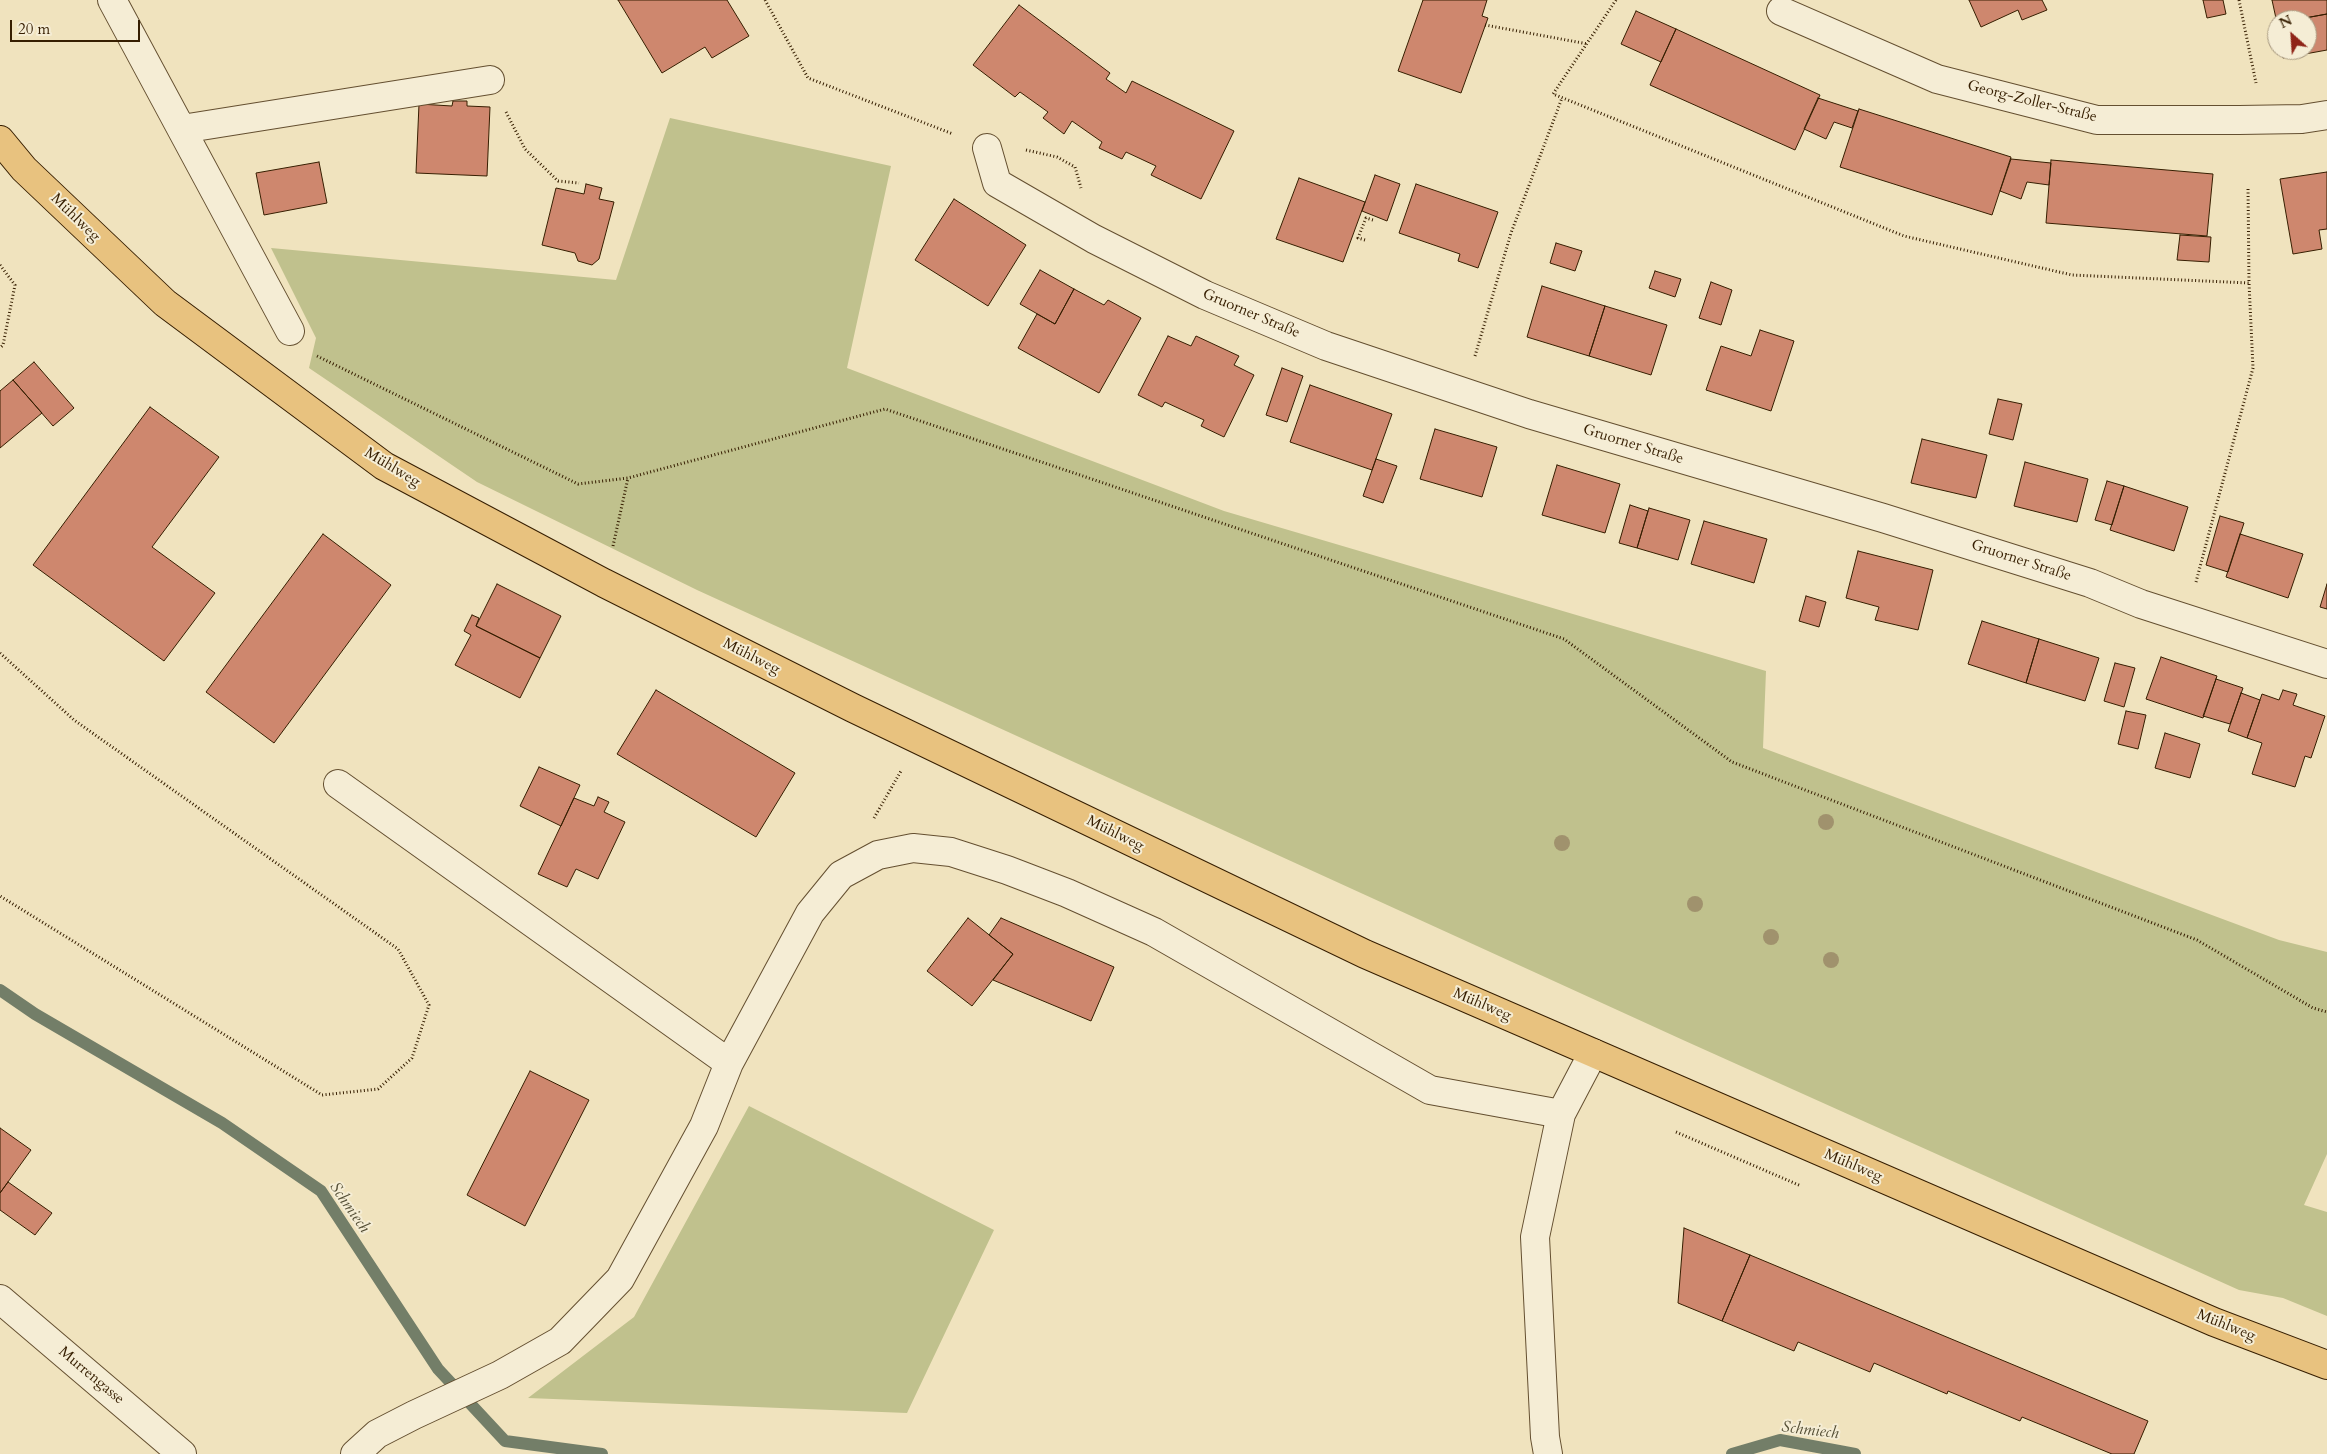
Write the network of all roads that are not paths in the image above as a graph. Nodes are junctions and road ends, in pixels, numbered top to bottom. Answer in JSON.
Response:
{"nodes":[{"id":1,"x":112,"y":0,"type":"edge"},
{"id":2,"x":1774,"y":4,"type":"edge"},
{"id":3,"x":490,"y":80,"type":"road end"},
{"id":4,"x":2327,"y":115,"type":"edge"},
{"id":5,"x":182,"y":128,"type":"junction"},
{"id":6,"x":0,"y":140,"type":"edge"},
{"id":7,"x":987,"y":148,"type":"road end"},
{"id":8,"x":290,"y":331,"type":"road end"},
{"id":9,"x":2327,"y":664,"type":"edge"},
{"id":10,"x":338,"y":784,"type":"dead end"},
{"id":11,"x":1593,"y":1053,"type":"junction"},
{"id":12,"x":729,"y":1063,"type":"junction"},
{"id":13,"x":1561,"y":1114,"type":"junction"},
{"id":14,"x":0,"y":1299,"type":"edge"},
{"id":15,"x":2327,"y":1365,"type":"edge"},
{"id":16,"x":1546,"y":1446,"type":"edge"},
{"id":17,"x":182,"y":1454,"type":"edge"},
{"id":18,"x":355,"y":1454,"type":"edge"}],
"edges":[{"from":1,"to":5,"type":"street"},
{"from":2,"to":4,"type":"street","name":"Georg-Zoller-Straße"},
{"from":3,"to":5,"type":"street"},
{"from":5,"to":8,"type":"street"},
{"from":6,"to":11,"type":"main road","name":"Mühlweg"},
{"from":7,"to":9,"type":"street","name":"Gruorner Straße"},
{"from":10,"to":12,"type":"street"},
{"from":11,"to":13,"type":"street"},
{"from":11,"to":15,"type":"main road","name":"Mühlweg"},
{"from":12,"to":13,"type":"street"},
{"from":12,"to":18,"type":"street"},
{"from":13,"to":16,"type":"street"},
{"from":14,"to":17,"type":"street","name":"Murrengasse"}]}
